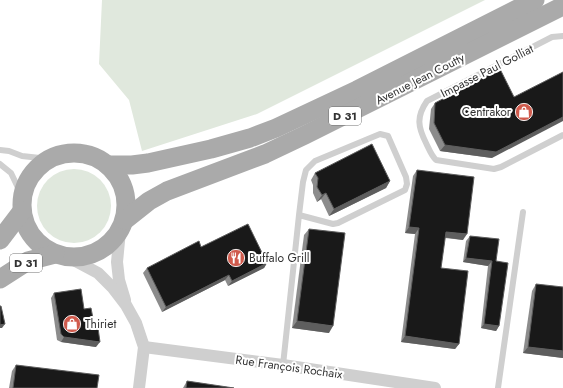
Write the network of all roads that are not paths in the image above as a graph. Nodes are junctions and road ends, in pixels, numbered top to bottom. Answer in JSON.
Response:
{"nodes":[{"id":1,"x":535,"y":0,"type":"edge"},
{"id":2,"x":563,"y":6,"type":"edge"},
{"id":3,"x":563,"y":36,"type":"edge"},
{"id":4,"x":563,"y":135,"type":"edge"},
{"id":5,"x":0,"y":150,"type":"edge"},
{"id":6,"x":49,"y":159,"type":"junction"},
{"id":7,"x":0,"y":164,"type":"edge"},
{"id":8,"x":108,"y":165,"type":"junction"},
{"id":9,"x":22,"y":204,"type":"junction"},
{"id":10,"x":523,"y":212,"type":"dead end"},
{"id":11,"x":299,"y":215,"type":"junction"},
{"id":12,"x":122,"y":226,"type":"junction"},
{"id":13,"x":0,"y":240,"type":"edge"},
{"id":14,"x":62,"y":256,"type":"junction"},
{"id":15,"x":0,"y":279,"type":"edge"},
{"id":16,"x":126,"y":305,"type":"junction"},
{"id":17,"x":144,"y":347,"type":"junction"},
{"id":18,"x":283,"y":366,"type":"junction"},
{"id":19,"x":139,"y":388,"type":"edge"},
{"id":20,"x":434,"y":388,"type":"edge"},
{"id":21,"x":498,"y":388,"type":"edge"}],
"edges":[{"from":1,"to":8,"type":"main road","name":"Avenue Jean Coutty","number":"D 31"},
{"from":2,"to":12,"type":"main road","name":"Avenue Jean Coutty","number":"D 31"},
{"from":3,"to":4,"type":"lane","name":"Impasse Paul Golliat"},
{"from":5,"to":6,"type":"lane"},
{"from":6,"to":8,"type":"main road"},
{"from":6,"to":9,"type":"main road"},
{"from":7,"to":9,"type":"lane"},
{"from":8,"to":12,"type":"main road"},
{"from":9,"to":13,"type":"main road","number":"D 31"},
{"from":9,"to":14,"type":"main road"},
{"from":10,"to":21,"type":"lane"},
{"from":11,"to":11,"type":"lane"},
{"from":11,"to":18,"type":"lane"},
{"from":12,"to":14,"type":"main road"},
{"from":12,"to":16,"type":"street"},
{"from":14,"to":15,"type":"main road","number":"D 31"},
{"from":14,"to":16,"type":"street"},
{"from":16,"to":17,"type":"street"},
{"from":17,"to":18,"type":"street","name":"Rue François Rochaix"},
{"from":17,"to":19,"type":"street"},
{"from":18,"to":20,"type":"street","name":"Rue François Rochaix"}]}
